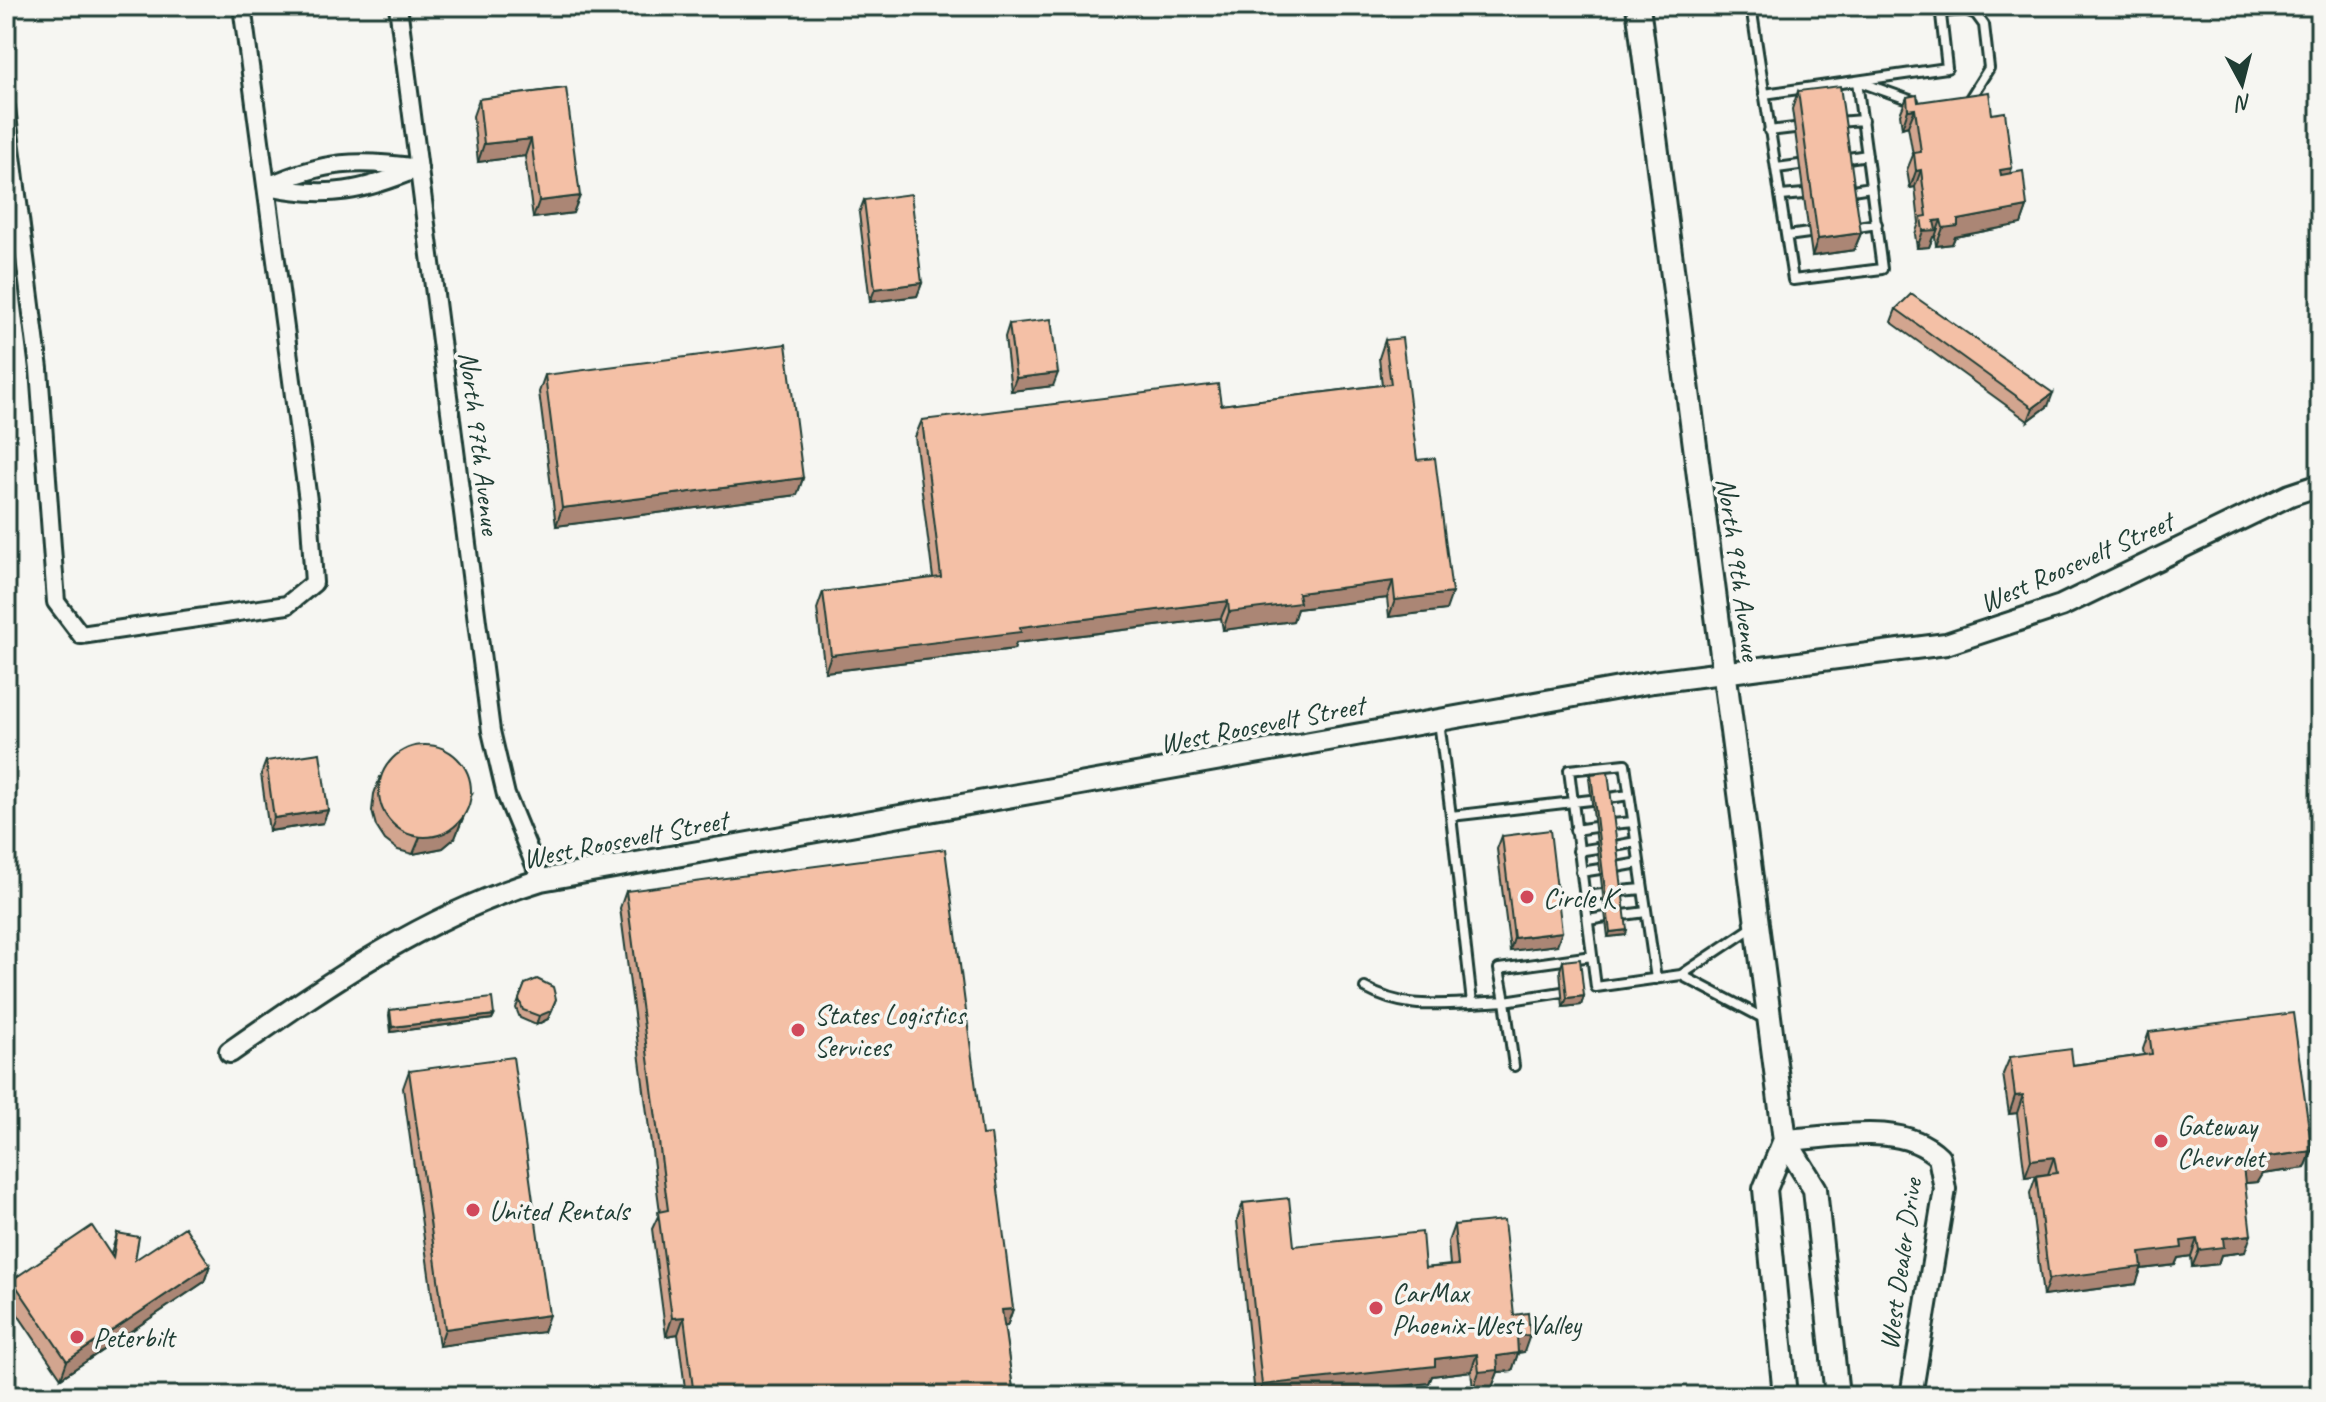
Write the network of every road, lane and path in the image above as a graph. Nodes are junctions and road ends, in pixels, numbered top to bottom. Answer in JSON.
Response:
{"nodes":[{"id":1,"x":242,"y":6,"type":"edge"},
{"id":2,"x":398,"y":6,"type":"edge"},
{"id":3,"x":1638,"y":6,"type":"edge"},
{"id":4,"x":1751,"y":6,"type":"edge"},
{"id":5,"x":1941,"y":9,"type":"edge"},
{"id":6,"x":1857,"y":81,"type":"junction"},
{"id":7,"x":1764,"y":94,"type":"junction"},
{"id":8,"x":1953,"y":104,"type":"edge"},
{"id":9,"x":1928,"y":106,"type":"edge"},
{"id":10,"x":6,"y":108,"type":"edge"},
{"id":11,"x":1863,"y":120,"type":"junction"},
{"id":12,"x":1837,"y":122,"type":"edge"},
{"id":13,"x":1794,"y":128,"type":"dead end"},
{"id":14,"x":1769,"y":131,"type":"junction"},
{"id":15,"x":1867,"y":155,"type":"junction"},
{"id":16,"x":1842,"y":159,"type":"edge"},
{"id":17,"x":1799,"y":165,"type":"dead end"},
{"id":18,"x":419,"y":168,"type":"junction"},
{"id":19,"x":1777,"y":168,"type":"junction"},
{"id":20,"x":268,"y":186,"type":"junction"},
{"id":21,"x":1871,"y":187,"type":"junction"},
{"id":22,"x":1846,"y":191,"type":"edge"},
{"id":23,"x":1804,"y":194,"type":"dead end"},
{"id":24,"x":1781,"y":196,"type":"junction"},
{"id":25,"x":1877,"y":224,"type":"junction"},
{"id":26,"x":1851,"y":228,"type":"edge"},
{"id":27,"x":1809,"y":233,"type":"dead end"},
{"id":28,"x":1787,"y":236,"type":"junction"},
{"id":29,"x":2320,"y":485,"type":"edge"},
{"id":30,"x":1723,"y":674,"type":"junction"},
{"id":31,"x":1439,"y":720,"type":"junction"},
{"id":32,"x":1629,"y":795,"type":"junction"},
{"id":33,"x":1609,"y":798,"type":"edge"},
{"id":34,"x":1591,"y":800,"type":"edge"},
{"id":35,"x":1573,"y":802,"type":"junction"},
{"id":36,"x":1451,"y":816,"type":"junction"},
{"id":37,"x":1633,"y":822,"type":"junction"},
{"id":38,"x":1612,"y":824,"type":"edge"},
{"id":39,"x":1595,"y":827,"type":"edge"},
{"id":40,"x":1575,"y":830,"type":"junction"},
{"id":41,"x":1636,"y":842,"type":"junction"},
{"id":42,"x":1615,"y":846,"type":"edge"},
{"id":43,"x":1597,"y":848,"type":"edge"},
{"id":44,"x":1578,"y":851,"type":"junction"},
{"id":45,"x":1639,"y":863,"type":"junction"},
{"id":46,"x":1617,"y":867,"type":"edge"},
{"id":47,"x":1600,"y":869,"type":"edge"},
{"id":48,"x":1581,"y":872,"type":"junction"},
{"id":49,"x":541,"y":880,"type":"junction"},
{"id":50,"x":1643,"y":889,"type":"junction"},
{"id":51,"x":1620,"y":891,"type":"edge"},
{"id":52,"x":1603,"y":894,"type":"edge"},
{"id":53,"x":1585,"y":896,"type":"junction"},
{"id":54,"x":1646,"y":912,"type":"junction"},
{"id":55,"x":1623,"y":915,"type":"edge"},
{"id":56,"x":1606,"y":917,"type":"edge"},
{"id":57,"x":1588,"y":920,"type":"junction"},
{"id":58,"x":1756,"y":926,"type":"junction"},
{"id":59,"x":1592,"y":956,"type":"junction"},
{"id":60,"x":1681,"y":975,"type":"junction"},
{"id":61,"x":1656,"y":979,"type":"junction"},
{"id":62,"x":1365,"y":988,"type":"dead end"},
{"id":63,"x":1562,"y":992,"type":"edge"},
{"id":64,"x":1505,"y":1001,"type":"junction"},
{"id":65,"x":1472,"y":1003,"type":"junction"},
{"id":66,"x":1769,"y":1021,"type":"junction"},
{"id":67,"x":230,"y":1052,"type":"dead end"},
{"id":68,"x":1514,"y":1066,"type":"dead end"},
{"id":69,"x":1785,"y":1140,"type":"junction"},
{"id":70,"x":1785,"y":1396,"type":"edge"},
{"id":71,"x":1837,"y":1396,"type":"edge"},
{"id":72,"x":1911,"y":1396,"type":"edge"}],
"edges":[{"from":1,"to":20,"type":"street"},
{"from":2,"to":18,"type":"street","name":"North 97th Avenue"},
{"from":3,"to":30,"type":"main road","name":"North 99th Avenue"},
{"from":4,"to":7,"type":"lane"},
{"from":5,"to":6,"type":"lane"},
{"from":5,"to":8,"type":"lane"},
{"from":6,"to":7,"type":"lane"},
{"from":6,"to":9,"type":"lane"},
{"from":6,"to":11,"type":"lane"},
{"from":7,"to":14,"type":"lane"},
{"from":10,"to":20,"type":"street"},
{"from":11,"to":12,"type":"lane"},
{"from":11,"to":15,"type":"lane"},
{"from":13,"to":14,"type":"lane"},
{"from":14,"to":19,"type":"lane"},
{"from":15,"to":16,"type":"lane"},
{"from":15,"to":21,"type":"lane"},
{"from":17,"to":19,"type":"lane"},
{"from":18,"to":20,"type":"street"},
{"from":18,"to":20,"type":"street"},
{"from":18,"to":49,"type":"street","name":"North 97th Avenue"},
{"from":19,"to":24,"type":"lane"},
{"from":21,"to":22,"type":"lane"},
{"from":21,"to":25,"type":"lane"},
{"from":23,"to":24,"type":"lane"},
{"from":24,"to":28,"type":"lane"},
{"from":25,"to":26,"type":"lane"},
{"from":25,"to":28,"type":"lane"},
{"from":27,"to":28,"type":"lane"},
{"from":29,"to":30,"type":"street","name":"West Roosevelt Street"},
{"from":30,"to":31,"type":"street","name":"West Roosevelt Street"},
{"from":30,"to":58,"type":"main road","name":"North 99th Avenue"},
{"from":31,"to":36,"type":"lane"},
{"from":31,"to":49,"type":"street","name":"West Roosevelt Street"},
{"from":32,"to":33,"type":"lane"},
{"from":32,"to":35,"type":"lane"},
{"from":32,"to":37,"type":"lane"},
{"from":34,"to":35,"type":"lane"},
{"from":35,"to":36,"type":"lane"},
{"from":35,"to":40,"type":"lane"},
{"from":36,"to":65,"type":"lane"},
{"from":37,"to":38,"type":"lane"},
{"from":37,"to":41,"type":"lane"},
{"from":39,"to":40,"type":"lane"},
{"from":40,"to":44,"type":"lane"},
{"from":41,"to":42,"type":"lane"},
{"from":41,"to":45,"type":"lane"},
{"from":43,"to":44,"type":"lane"},
{"from":44,"to":48,"type":"lane"},
{"from":45,"to":46,"type":"lane"},
{"from":45,"to":50,"type":"lane"},
{"from":47,"to":48,"type":"lane"},
{"from":48,"to":53,"type":"lane"},
{"from":49,"to":67,"type":"street","name":"West Roosevelt Street"},
{"from":50,"to":51,"type":"lane"},
{"from":50,"to":54,"type":"lane"},
{"from":52,"to":53,"type":"lane"},
{"from":53,"to":57,"type":"lane"},
{"from":54,"to":55,"type":"lane"},
{"from":54,"to":61,"type":"lane"},
{"from":56,"to":57,"type":"lane"},
{"from":57,"to":59,"type":"lane"},
{"from":58,"to":60,"type":"lane"},
{"from":58,"to":66,"type":"main road","name":"North 99th Avenue"},
{"from":59,"to":61,"type":"lane"},
{"from":59,"to":64,"type":"lane"},
{"from":60,"to":61,"type":"lane"},
{"from":60,"to":66,"type":"lane"},
{"from":62,"to":65,"type":"lane"},
{"from":63,"to":64,"type":"lane"},
{"from":64,"to":65,"type":"lane"},
{"from":64,"to":68,"type":"lane"},
{"from":66,"to":69,"type":"main road","name":"North 99th Avenue"},
{"from":69,"to":70,"type":"main road","name":"North 99th Avenue"},
{"from":69,"to":71,"type":"main road","name":"North 99th Avenue"},
{"from":69,"to":72,"type":"street","name":"West Dealer Drive"}]}
